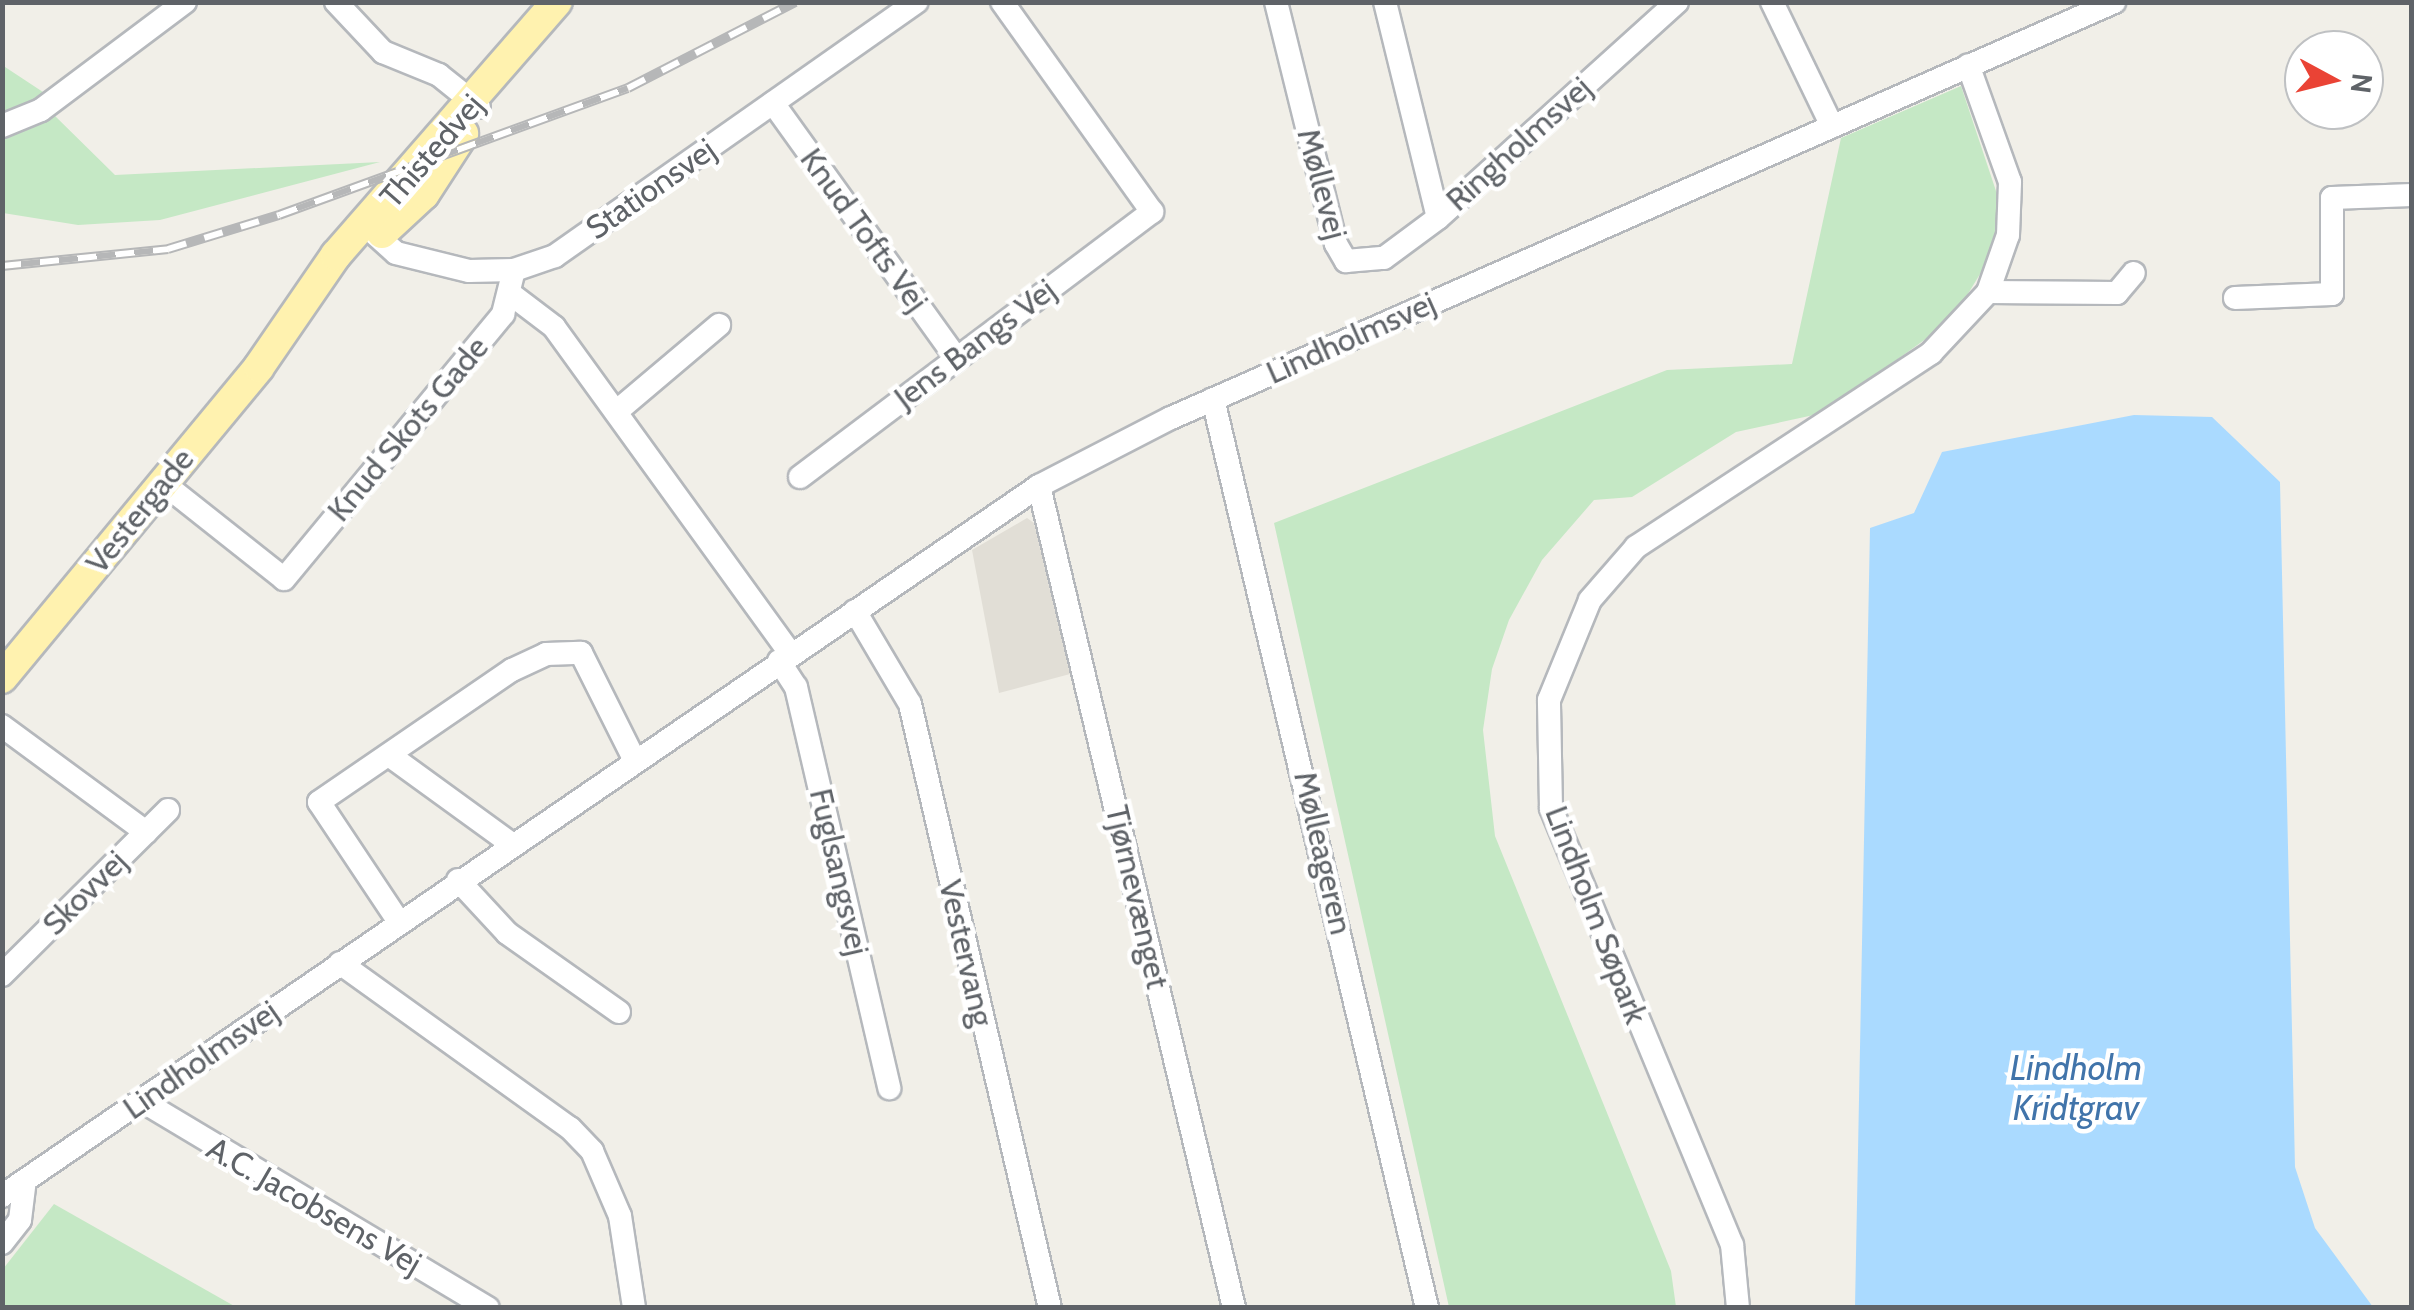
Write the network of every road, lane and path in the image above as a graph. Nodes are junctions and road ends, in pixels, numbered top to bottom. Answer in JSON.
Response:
{"nodes":[{"id":1,"x":185,"y":2,"type":"edge"},
{"id":2,"x":336,"y":2,"type":"edge"},
{"id":3,"x":557,"y":2,"type":"edge"},
{"id":4,"x":917,"y":2,"type":"edge"},
{"id":5,"x":1002,"y":2,"type":"edge"},
{"id":6,"x":1276,"y":2,"type":"edge"},
{"id":7,"x":1385,"y":2,"type":"edge"},
{"id":8,"x":1677,"y":2,"type":"edge"},
{"id":9,"x":1772,"y":2,"type":"edge"},
{"id":10,"x":2103,"y":5,"type":"edge"},
{"id":11,"x":1968,"y":65,"type":"junction"},
{"id":12,"x":773,"y":103,"type":"junction"},
{"id":13,"x":476,"y":104,"type":"junction"},
{"id":14,"x":2,"y":126,"type":"edge"},
{"id":15,"x":1832,"y":126,"type":"junction"},
{"id":16,"x":2412,"y":195,"type":"edge"},
{"id":17,"x":1438,"y":218,"type":"junction"},
{"id":18,"x":371,"y":231,"type":"junction"},
{"id":19,"x":514,"y":270,"type":"junction"},
{"id":20,"x":2134,"y":274,"type":"dead end"},
{"id":21,"x":1988,"y":292,"type":"junction"},
{"id":22,"x":512,"y":296,"type":"junction"},
{"id":23,"x":2235,"y":298,"type":"dead end"},
{"id":24,"x":719,"y":325,"type":"dead end"},
{"id":25,"x":956,"y":358,"type":"junction"},
{"id":26,"x":1214,"y":399,"type":"junction"},
{"id":27,"x":616,"y":412,"type":"junction"},
{"id":28,"x":800,"y":477,"type":"dead end"},
{"id":29,"x":164,"y":483,"type":"junction"},
{"id":30,"x":1040,"y":486,"type":"junction"},
{"id":31,"x":854,"y":611,"type":"junction"},
{"id":32,"x":785,"y":657,"type":"junction"},
{"id":33,"x":2,"y":678,"type":"edge"},
{"id":34,"x":2,"y":726,"type":"edge"},
{"id":35,"x":389,"y":755,"type":"junction"},
{"id":36,"x":634,"y":760,"type":"junction"},
{"id":37,"x":168,"y":810,"type":"dead end"},
{"id":38,"x":146,"y":832,"type":"junction"},
{"id":39,"x":510,"y":843,"type":"junction"},
{"id":40,"x":458,"y":880,"type":"junction"},
{"id":41,"x":399,"y":922,"type":"junction"},
{"id":42,"x":340,"y":963,"type":"junction"},
{"id":43,"x":2,"y":975,"type":"edge"},
{"id":44,"x":620,"y":1012,"type":"dead end"},
{"id":45,"x":889,"y":1088,"type":"dead end"},
{"id":46,"x":142,"y":1102,"type":"junction"},
{"id":47,"x":25,"y":1181,"type":"junction"},
{"id":48,"x":2,"y":1196,"type":"edge"},
{"id":49,"x":2,"y":1243,"type":"edge"},
{"id":50,"x":488,"y":1308,"type":"edge"},
{"id":51,"x":634,"y":1308,"type":"edge"},
{"id":52,"x":1050,"y":1308,"type":"edge"},
{"id":53,"x":1234,"y":1308,"type":"edge"},
{"id":54,"x":1427,"y":1308,"type":"edge"},
{"id":55,"x":1738,"y":1308,"type":"edge"}],
"edges":[{"from":1,"to":14,"type":"street"},
{"from":2,"to":13,"type":"street"},
{"from":3,"to":13,"type":"main road","name":"Thistedvej"},
{"from":4,"to":12,"type":"street","name":"Stationsvej"},
{"from":5,"to":25,"type":"street","name":"Jens Bangs Vej"},
{"from":6,"to":17,"type":"street","name":"Møllevej"},
{"from":7,"to":17,"type":"street","name":"Ringholmsvej"},
{"from":8,"to":17,"type":"street","name":"Ringholmsvej"},
{"from":9,"to":15,"type":"street"},
{"from":10,"to":11,"type":"street","name":"Lindholmsvej"},
{"from":11,"to":15,"type":"street","name":"Lindholmsvej"},
{"from":11,"to":21,"type":"street","name":"Lindholm Søpark"},
{"from":12,"to":19,"type":"street","name":"Stationsvej"},
{"from":12,"to":25,"type":"street","name":"Knud Tofts Vej"},
{"from":13,"to":18,"type":"main road","name":"Thistedvej"},
{"from":15,"to":26,"type":"street","name":"Lindholmsvej"},
{"from":16,"to":23,"type":"street"},
{"from":18,"to":19,"type":"street","name":"Stationsvej"},
{"from":18,"to":29,"type":"main road","name":"Vestergade"},
{"from":19,"to":22,"type":"street"},
{"from":20,"to":21,"type":"street"},
{"from":21,"to":55,"type":"street","name":"Lindholm Søpark"},
{"from":22,"to":27,"type":"street","name":"Fuglsangsvej"},
{"from":22,"to":29,"type":"street","name":"Knud Skots Gade"},
{"from":24,"to":27,"type":"street"},
{"from":25,"to":28,"type":"street","name":"Jens Bangs Vej"},
{"from":26,"to":30,"type":"street","name":"Lindholmsvej"},
{"from":26,"to":54,"type":"street","name":"Mølleageren"},
{"from":27,"to":32,"type":"street","name":"Fuglsangsvej"},
{"from":29,"to":33,"type":"main road","name":"Vestergade"},
{"from":30,"to":31,"type":"street","name":"Lindholmsvej"},
{"from":30,"to":53,"type":"street","name":"Tjørnevænget"},
{"from":31,"to":32,"type":"street","name":"Lindholmsvej"},
{"from":31,"to":52,"type":"street","name":"Vestervang"},
{"from":32,"to":36,"type":"street","name":"Lindholmsvej"},
{"from":32,"to":45,"type":"street","name":"Fuglsangsvej"},
{"from":34,"to":38,"type":"street"},
{"from":35,"to":36,"type":"street"},
{"from":35,"to":39,"type":"street"},
{"from":35,"to":41,"type":"street"},
{"from":36,"to":39,"type":"street","name":"Lindholmsvej"},
{"from":37,"to":38,"type":"street","name":"Skovvej"},
{"from":38,"to":43,"type":"street","name":"Skovvej"},
{"from":39,"to":40,"type":"street","name":"Lindholmsvej"},
{"from":40,"to":41,"type":"street","name":"Lindholmsvej"},
{"from":40,"to":44,"type":"street"},
{"from":41,"to":42,"type":"street","name":"Lindholmsvej"},
{"from":42,"to":46,"type":"street","name":"Lindholmsvej"},
{"from":42,"to":51,"type":"street"},
{"from":46,"to":47,"type":"street","name":"Lindholmsvej"},
{"from":46,"to":50,"type":"street","name":"A.C. Jacobsens Vej"},
{"from":47,"to":48,"type":"street","name":"Lindholmsvej"},
{"from":47,"to":49,"type":"street"}]}
